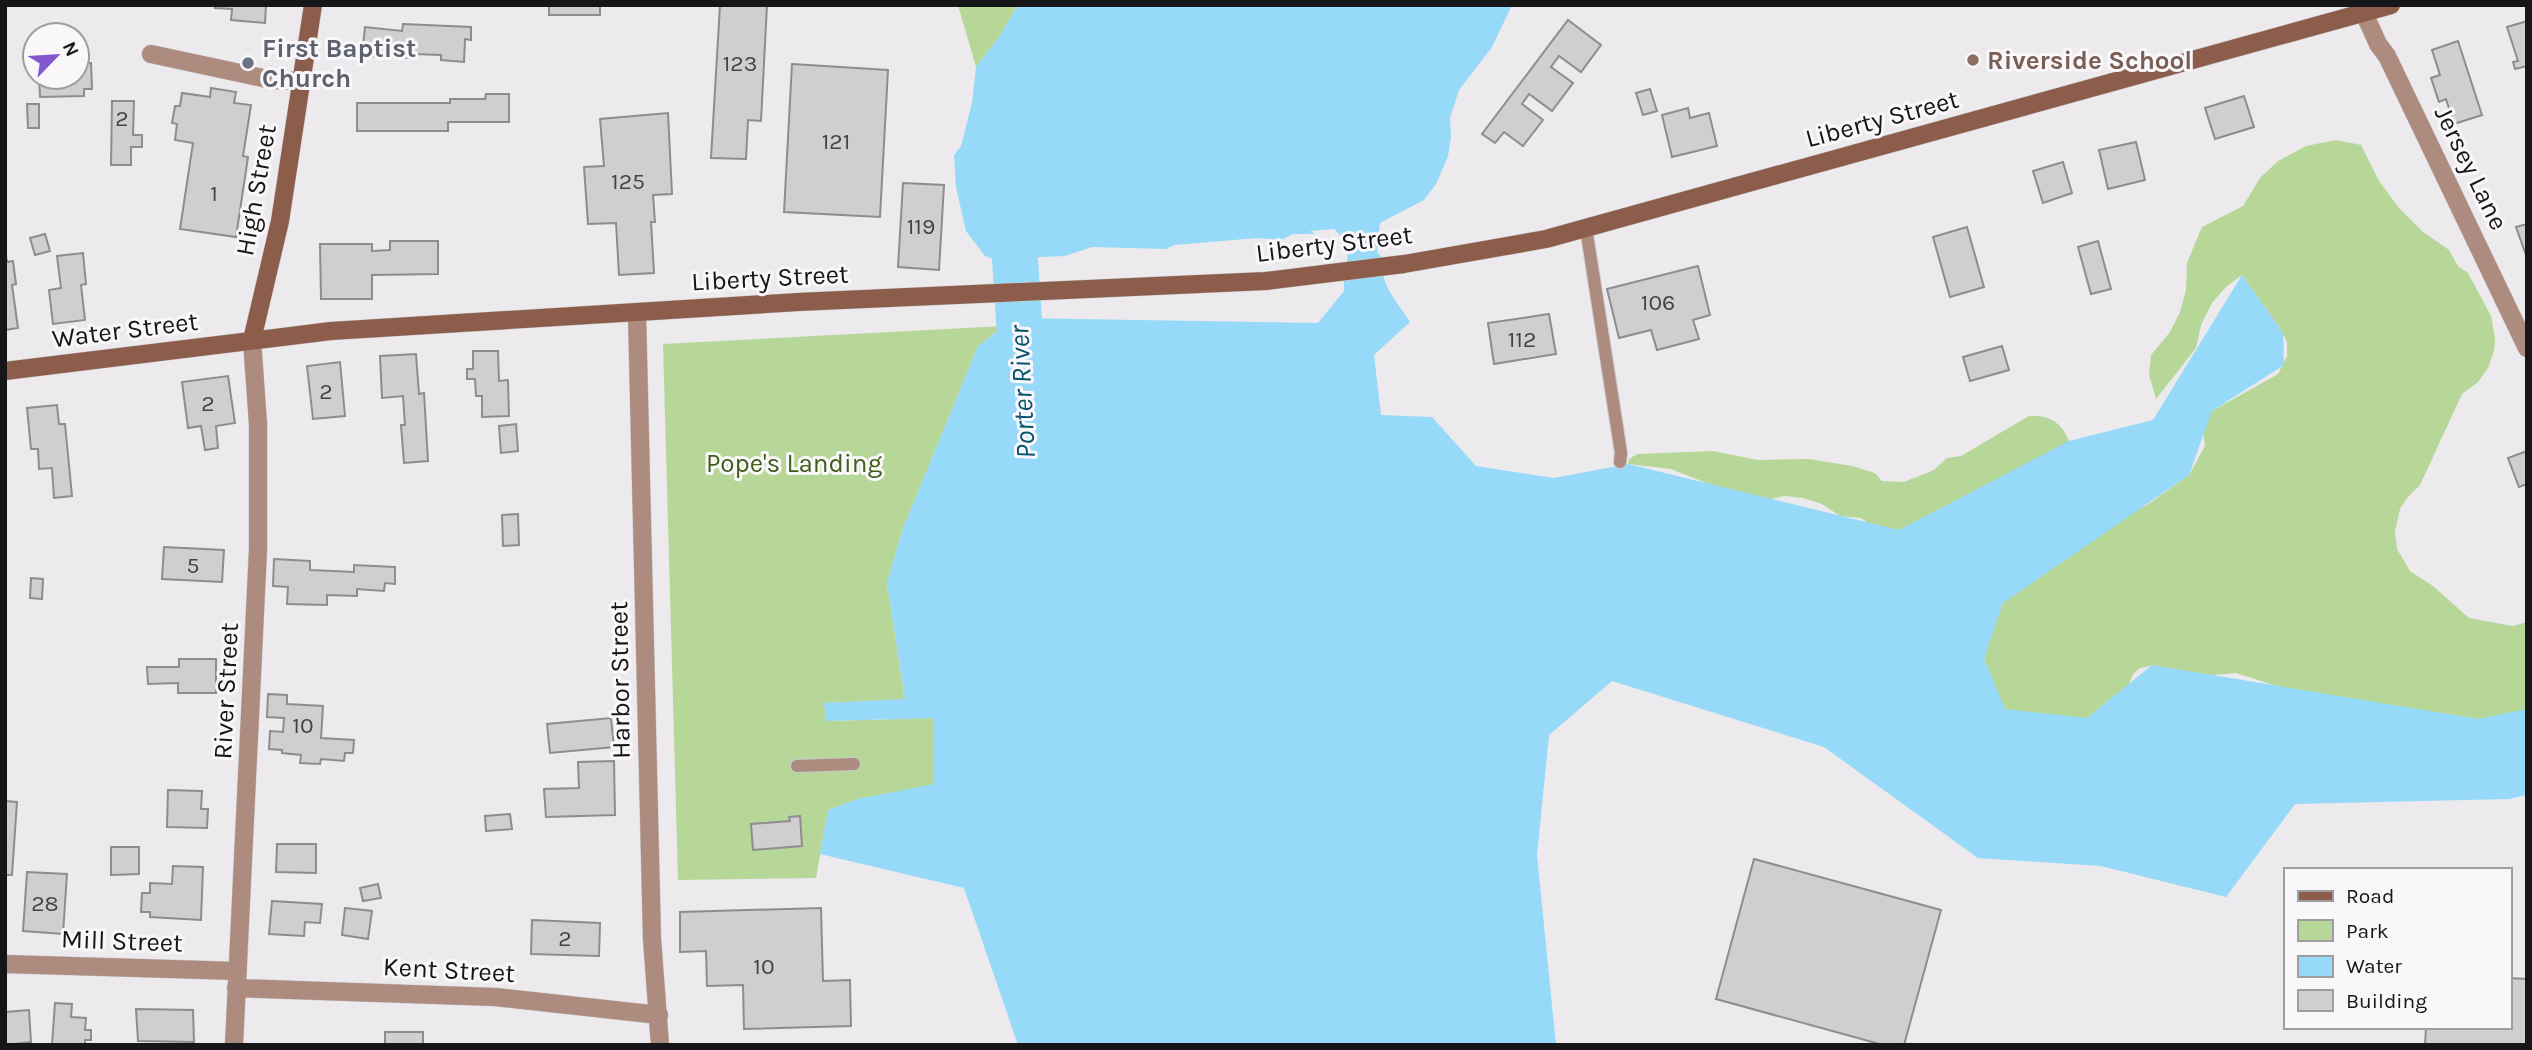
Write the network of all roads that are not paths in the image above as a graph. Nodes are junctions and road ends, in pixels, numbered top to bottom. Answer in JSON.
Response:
{"nodes":[{"id":1,"x":313,"y":5,"type":"edge"},
{"id":2,"x":2391,"y":5,"type":"edge"},
{"id":3,"x":2364,"y":13,"type":"junction"},
{"id":4,"x":151,"y":54,"type":"dead end"},
{"id":5,"x":301,"y":81,"type":"junction"},
{"id":6,"x":1586,"y":228,"type":"junction"},
{"id":7,"x":637,"y":313,"type":"junction"},
{"id":8,"x":252,"y":340,"type":"junction"},
{"id":9,"x":2527,"y":348,"type":"edge"},
{"id":10,"x":5,"y":371,"type":"edge"},
{"id":11,"x":1620,"y":462,"type":"dead end"},
{"id":12,"x":854,"y":764,"type":"dead end"},
{"id":13,"x":797,"y":766,"type":"dead end"},
{"id":14,"x":5,"y":964,"type":"edge"},
{"id":15,"x":237,"y":979,"type":"junction"},
{"id":16,"x":659,"y":1015,"type":"junction"},
{"id":17,"x":234,"y":1045,"type":"edge"},
{"id":18,"x":660,"y":1045,"type":"edge"}],
"edges":[{"from":1,"to":5,"type":"street","name":"High Street"},
{"from":2,"to":3,"type":"street","name":"Liberty Street"},
{"from":3,"to":6,"type":"street","name":"Liberty Street"},
{"from":3,"to":9,"type":"street","name":"Jersey Lane"},
{"from":4,"to":5,"type":"street"},
{"from":5,"to":8,"type":"street","name":"High Street"},
{"from":6,"to":7,"type":"street","name":"Liberty Street"},
{"from":6,"to":11,"type":"lane"},
{"from":7,"to":8,"type":"street","name":"Liberty Street"},
{"from":7,"to":16,"type":"street","name":"Harbor Street"},
{"from":8,"to":10,"type":"street","name":"Water Street"},
{"from":8,"to":15,"type":"street","name":"River Street"},
{"from":12,"to":13,"type":"lane"},
{"from":14,"to":15,"type":"street","name":"Mill Street"},
{"from":15,"to":16,"type":"street","name":"Kent Street"},
{"from":15,"to":17,"type":"street","name":"River Street"},
{"from":16,"to":18,"type":"street","name":"Harbor Street"}]}
